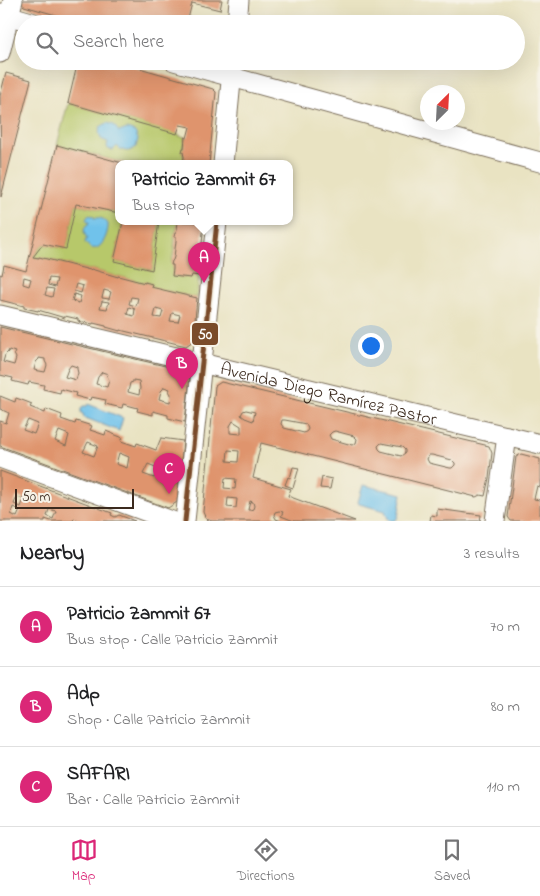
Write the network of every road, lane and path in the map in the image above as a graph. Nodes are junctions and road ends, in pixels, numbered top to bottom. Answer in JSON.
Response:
{"nodes":[{"id":1,"x":239,"y":0,"type":"edge"},
{"id":2,"x":7,"y":10,"type":"edge"},
{"id":3,"x":238,"y":15,"type":"edge"},
{"id":4,"x":0,"y":53,"type":"edge"},
{"id":5,"x":232,"y":70,"type":"edge"},
{"id":6,"x":235,"y":70,"type":"edge"},
{"id":7,"x":223,"y":160,"type":"edge"},
{"id":8,"x":540,"y":162,"type":"edge"},
{"id":9,"x":217,"y":225,"type":"edge"},
{"id":10,"x":0,"y":315,"type":"edge"},
{"id":11,"x":202,"y":363,"type":"junction"},
{"id":12,"x":507,"y":436,"type":"junction"},
{"id":13,"x":540,"y":444,"type":"edge"},
{"id":14,"x":0,"y":458,"type":"edge"},
{"id":15,"x":172,"y":521,"type":"edge"},
{"id":16,"x":185,"y":521,"type":"edge"},
{"id":17,"x":495,"y":521,"type":"edge"}],
"edges":[{"from":1,"to":3,"type":"street"},
{"from":2,"to":4,"type":"street"},
{"from":5,"to":7,"type":"street"},
{"from":6,"to":8,"type":"street"},
{"from":9,"to":11,"type":"street"},
{"from":10,"to":11,"type":"street","name":"Avenida Diego Ramírez Pastor"},
{"from":11,"to":12,"type":"street","name":"Avenida Diego Ramírez Pastor"},
{"from":11,"to":16,"type":"street"},
{"from":12,"to":13,"type":"street","name":"Avenida Diego Ramírez Pastor"},
{"from":12,"to":17,"type":"street"},
{"from":14,"to":15,"type":"street"}]}
